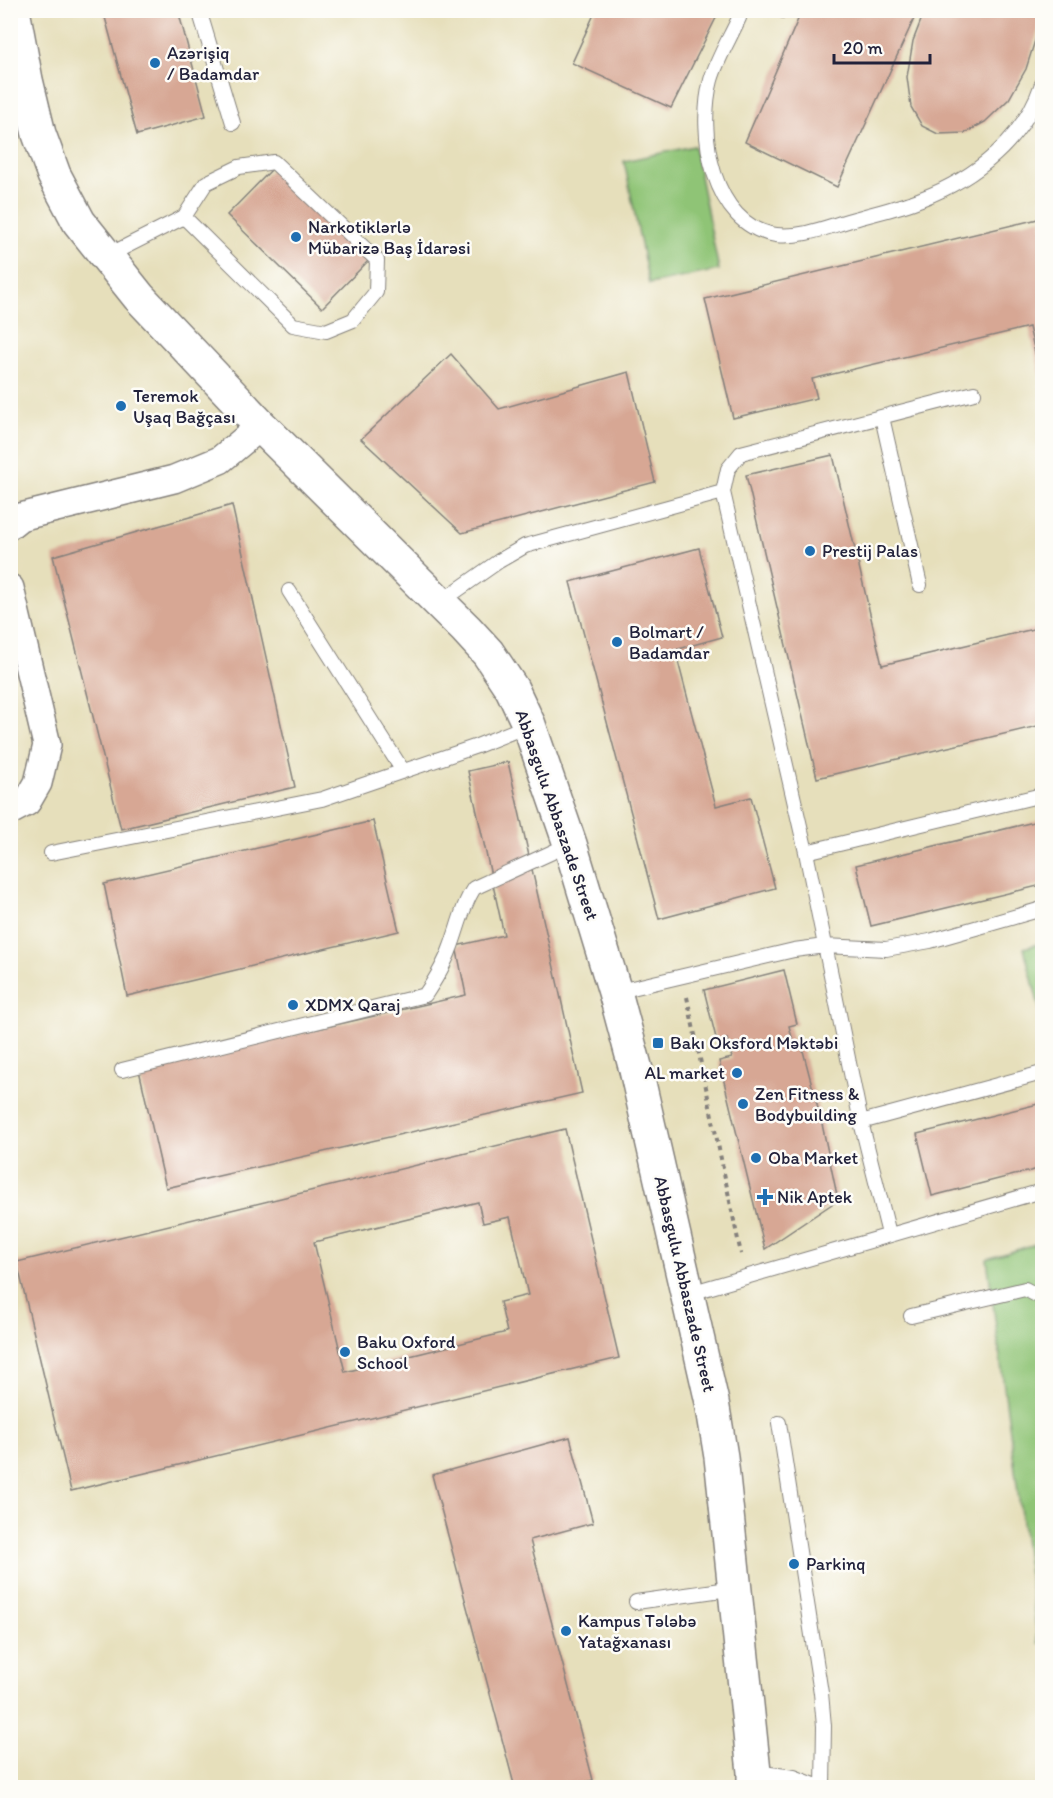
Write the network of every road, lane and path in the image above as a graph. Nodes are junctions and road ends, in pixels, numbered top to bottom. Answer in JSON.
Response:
{"nodes":[{"id":1,"x":13,"y":10,"type":"edge"},
{"id":2,"x":199,"y":10,"type":"edge"},
{"id":3,"x":739,"y":18,"type":"dead end"},
{"id":4,"x":1042,"y":84,"type":"edge"},
{"id":5,"x":233,"y":123,"type":"dead end"},
{"id":6,"x":184,"y":217,"type":"junction"},
{"id":7,"x":105,"y":257,"type":"junction"},
{"id":8,"x":974,"y":393,"type":"dead end"},
{"id":9,"x":882,"y":417,"type":"junction"},
{"id":10,"x":261,"y":426,"type":"junction"},
{"id":11,"x":723,"y":492,"type":"junction"},
{"id":12,"x":10,"y":525,"type":"edge"},
{"id":13,"x":920,"y":585,"type":"dead end"},
{"id":14,"x":10,"y":588,"type":"edge"},
{"id":15,"x":289,"y":591,"type":"dead end"},
{"id":16,"x":439,"y":603,"type":"junction"},
{"id":17,"x":529,"y":724,"type":"junction"},
{"id":18,"x":403,"y":771,"type":"junction"},
{"id":19,"x":1042,"y":795,"type":"edge"},
{"id":20,"x":10,"y":811,"type":"edge"},
{"id":21,"x":570,"y":844,"type":"junction"},
{"id":22,"x":806,"y":852,"type":"junction"},
{"id":23,"x":51,"y":853,"type":"dead end"},
{"id":24,"x":1042,"y":909,"type":"edge"},
{"id":25,"x":825,"y":946,"type":"junction"},
{"id":26,"x":683,"y":976,"type":"junction"},
{"id":27,"x":615,"y":992,"type":"junction"},
{"id":28,"x":122,"y":1070,"type":"dead end"},
{"id":29,"x":1042,"y":1073,"type":"edge"},
{"id":30,"x":861,"y":1122,"type":"junction"},
{"id":31,"x":1042,"y":1191,"type":"edge"},
{"id":32,"x":889,"y":1234,"type":"junction"},
{"id":33,"x":746,"y":1276,"type":"junction"},
{"id":34,"x":687,"y":1294,"type":"junction"},
{"id":35,"x":1042,"y":1298,"type":"edge"},
{"id":36,"x":911,"y":1316,"type":"dead end"},
{"id":37,"x":779,"y":1423,"type":"dead end"},
{"id":38,"x":736,"y":1588,"type":"junction"},
{"id":39,"x":636,"y":1602,"type":"dead end"},
{"id":40,"x":754,"y":1780,"type":"edge"},
{"id":41,"x":822,"y":1788,"type":"edge"}],
"edges":[{"from":1,"to":7,"type":"street","name":"Abbasgulu Abbaszade Street"},
{"from":2,"to":5,"type":"lane"},
{"from":3,"to":4,"type":"lane"},
{"from":6,"to":6,"type":"lane"},
{"from":6,"to":7,"type":"lane"},
{"from":7,"to":10,"type":"street","name":"Abbasgulu Abbaszade Street"},
{"from":8,"to":9,"type":"lane"},
{"from":9,"to":11,"type":"lane"},
{"from":9,"to":13,"type":"lane"},
{"from":10,"to":12,"type":"street"},
{"from":10,"to":16,"type":"street","name":"Abbasgulu Abbaszade Street"},
{"from":11,"to":16,"type":"lane"},
{"from":11,"to":22,"type":"lane"},
{"from":14,"to":20,"type":"street"},
{"from":15,"to":18,"type":"lane"},
{"from":16,"to":17,"type":"street","name":"Abbasgulu Abbaszade Street"},
{"from":17,"to":18,"type":"lane"},
{"from":17,"to":21,"type":"street","name":"Abbasgulu Abbaszade Street"},
{"from":18,"to":23,"type":"lane"},
{"from":19,"to":22,"type":"lane"},
{"from":21,"to":27,"type":"street","name":"Abbasgulu Abbaszade Street"},
{"from":21,"to":28,"type":"lane"},
{"from":22,"to":25,"type":"lane"},
{"from":24,"to":25,"type":"lane"},
{"from":25,"to":26,"type":"lane"},
{"from":25,"to":30,"type":"lane"},
{"from":26,"to":27,"type":"lane"},
{"from":26,"to":33,"type":"path"},
{"from":27,"to":34,"type":"street","name":"Abbasgulu Abbaszade Street"},
{"from":29,"to":30,"type":"lane"},
{"from":30,"to":32,"type":"lane"},
{"from":31,"to":32,"type":"lane"},
{"from":32,"to":33,"type":"lane"},
{"from":33,"to":34,"type":"lane"},
{"from":34,"to":38,"type":"street","name":"Abbasgulu Abbaszade Street"},
{"from":35,"to":36,"type":"lane"},
{"from":37,"to":41,"type":"lane"},
{"from":38,"to":39,"type":"lane"},
{"from":38,"to":40,"type":"street","name":"Abbasgulu Abbaszade Street"},
{"from":40,"to":41,"type":"lane"}]}
